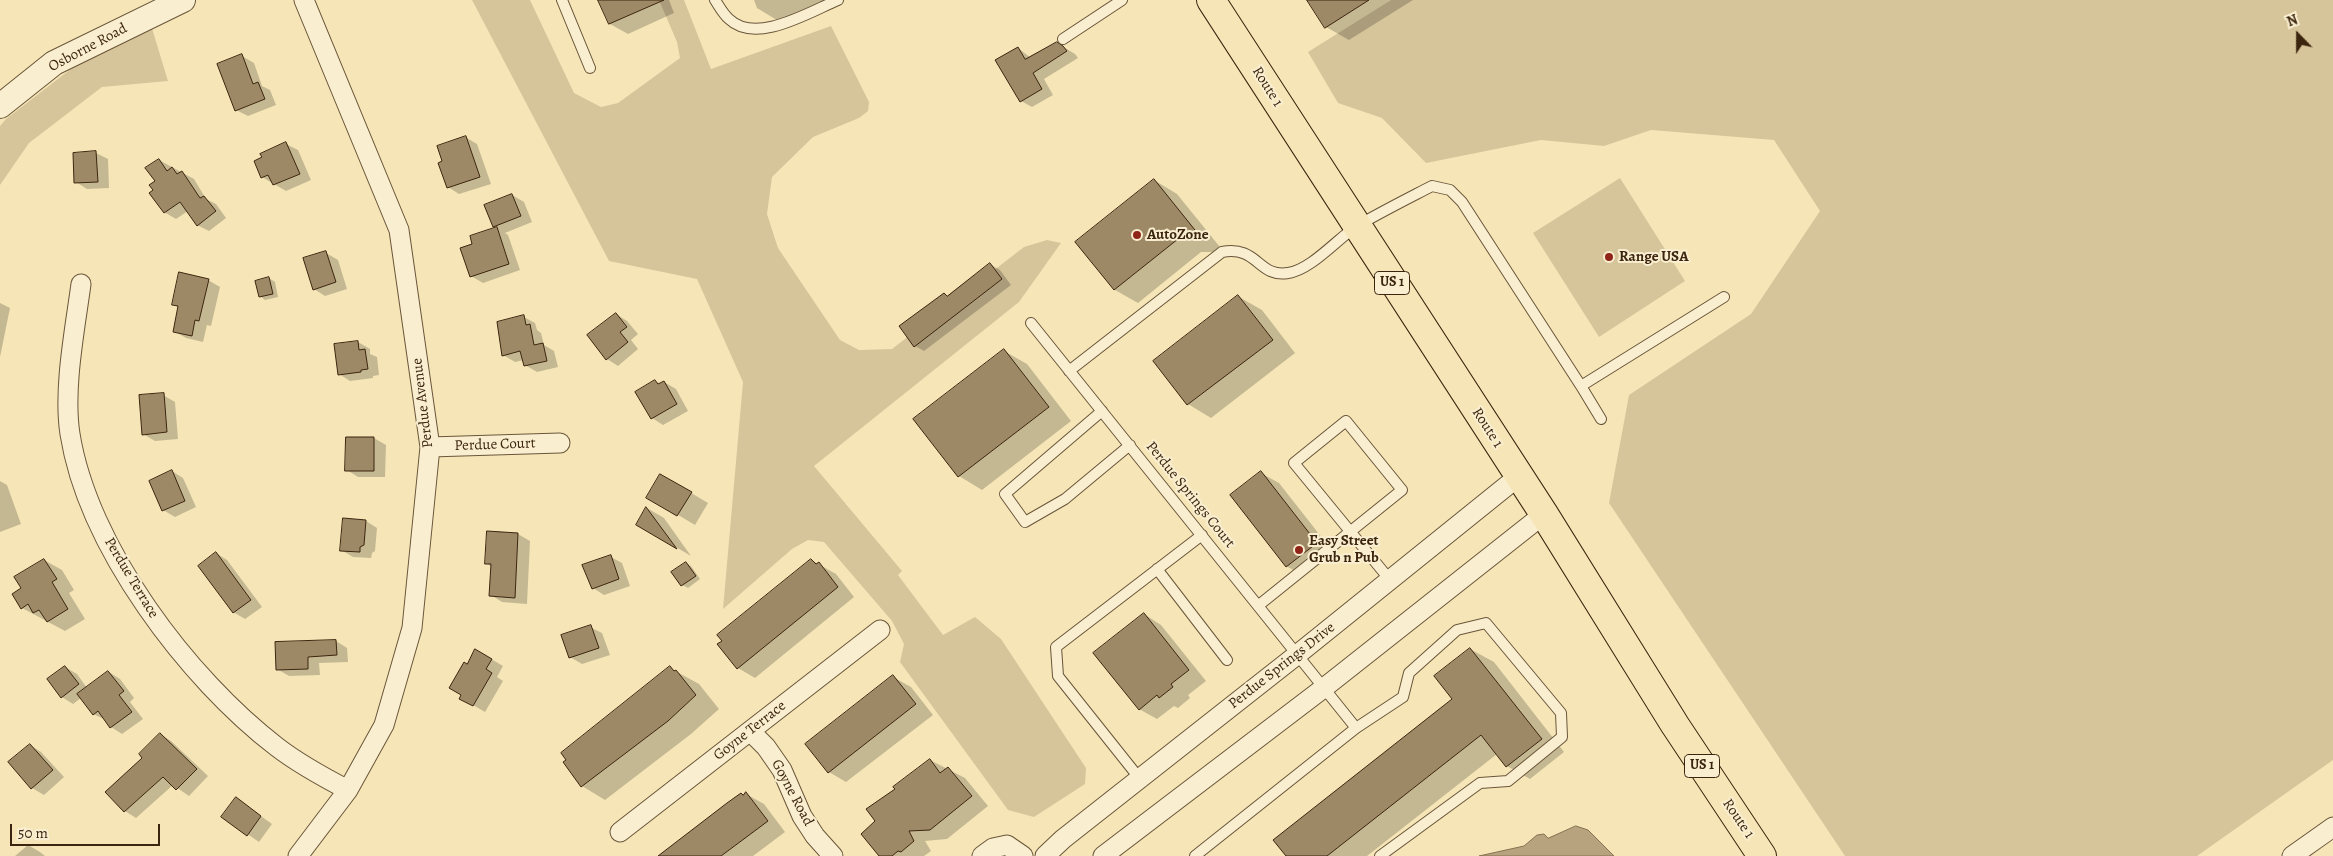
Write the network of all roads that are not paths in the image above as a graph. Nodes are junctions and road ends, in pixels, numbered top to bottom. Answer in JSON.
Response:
{"nodes":[{"id":1,"x":183,"y":0,"type":"edge"},
{"id":2,"x":304,"y":0,"type":"edge"},
{"id":3,"x":562,"y":0,"type":"edge"},
{"id":4,"x":715,"y":0,"type":"edge"},
{"id":5,"x":838,"y":0,"type":"edge"},
{"id":6,"x":1122,"y":0,"type":"edge"},
{"id":7,"x":1211,"y":0,"type":"edge"},
{"id":8,"x":1064,"y":39,"type":"dead end"},
{"id":9,"x":590,"y":68,"type":"dead end"},
{"id":10,"x":0,"y":106,"type":"edge"},
{"id":11,"x":1356,"y":227,"type":"junction"},
{"id":12,"x":81,"y":284,"type":"dead end"},
{"id":13,"x":1724,"y":297,"type":"dead end"},
{"id":14,"x":1031,"y":323,"type":"dead end"},
{"id":15,"x":1070,"y":371,"type":"junction"},
{"id":16,"x":1581,"y":386,"type":"junction"},
{"id":17,"x":1102,"y":411,"type":"junction"},
{"id":18,"x":1601,"y":419,"type":"dead end"},
{"id":19,"x":560,"y":443,"type":"dead end"},
{"id":20,"x":1130,"y":445,"type":"junction"},
{"id":21,"x":430,"y":447,"type":"junction"},
{"id":22,"x":1519,"y":476,"type":"junction"},
{"id":23,"x":1544,"y":514,"type":"junction"},
{"id":24,"x":1350,"y":532,"type":"junction"},
{"id":25,"x":1202,"y":535,"type":"junction"},
{"id":26,"x":1157,"y":569,"type":"junction"},
{"id":27,"x":1390,"y":580,"type":"junction"},
{"id":28,"x":1258,"y":605,"type":"junction"},
{"id":29,"x":880,"y":630,"type":"dead end"},
{"id":30,"x":1298,"y":654,"type":"junction"},
{"id":31,"x":1227,"y":660,"type":"dead end"},
{"id":32,"x":1325,"y":687,"type":"junction"},
{"id":33,"x":1356,"y":728,"type":"junction"},
{"id":34,"x":750,"y":731,"type":"junction"},
{"id":35,"x":1140,"y":778,"type":"junction"},
{"id":36,"x":348,"y":790,"type":"junction"},
{"id":37,"x":2333,"y":827,"type":"edge"},
{"id":38,"x":620,"y":832,"type":"dead end"},
{"id":39,"x":298,"y":856,"type":"edge"},
{"id":40,"x":833,"y":856,"type":"edge"},
{"id":41,"x":982,"y":856,"type":"edge"},
{"id":42,"x":1023,"y":856,"type":"edge"},
{"id":43,"x":1045,"y":856,"type":"edge"},
{"id":44,"x":1103,"y":856,"type":"edge"},
{"id":45,"x":1195,"y":856,"type":"edge"},
{"id":46,"x":1380,"y":856,"type":"edge"},
{"id":47,"x":1762,"y":856,"type":"edge"},
{"id":48,"x":2292,"y":856,"type":"edge"}],
"edges":[{"from":1,"to":10,"type":"street","name":"Osborne Road"},
{"from":2,"to":21,"type":"street","name":"Perdue Avenue"},
{"from":3,"to":9,"type":"lane"},
{"from":4,"to":5,"type":"lane"},
{"from":6,"to":8,"type":"lane"},
{"from":7,"to":11,"type":"main road","name":"Route 1","number":"US 1"},
{"from":11,"to":15,"type":"lane"},
{"from":11,"to":16,"type":"lane"},
{"from":11,"to":22,"type":"main road","name":"Route 1","number":"US 1"},
{"from":12,"to":36,"type":"street","name":"Perdue Terrace"},
{"from":13,"to":16,"type":"lane"},
{"from":14,"to":15,"type":"lane","name":"Perdue Springs Court"},
{"from":15,"to":17,"type":"lane","name":"Perdue Springs Court"},
{"from":16,"to":18,"type":"lane"},
{"from":17,"to":20,"type":"lane","name":"Perdue Springs Court"},
{"from":17,"to":20,"type":"lane"},
{"from":19,"to":21,"type":"street","name":"Perdue Court"},
{"from":20,"to":25,"type":"lane","name":"Perdue Springs Court"},
{"from":21,"to":36,"type":"street","name":"Perdue Avenue"},
{"from":22,"to":23,"type":"main road","name":"Route 1","number":"US 1"},
{"from":22,"to":27,"type":"street","name":"Perdue Springs Drive"},
{"from":23,"to":32,"type":"street"},
{"from":23,"to":47,"type":"main road","name":"Route 1","number":"US 1"},
{"from":24,"to":24,"type":"lane"},
{"from":24,"to":27,"type":"lane"},
{"from":24,"to":28,"type":"lane"},
{"from":25,"to":26,"type":"lane"},
{"from":25,"to":28,"type":"lane","name":"Perdue Springs Court"},
{"from":26,"to":31,"type":"lane"},
{"from":26,"to":35,"type":"lane"},
{"from":27,"to":30,"type":"street","name":"Perdue Springs Drive"},
{"from":28,"to":30,"type":"lane","name":"Perdue Springs Court"},
{"from":29,"to":34,"type":"street","name":"Goyne Terrace"},
{"from":30,"to":32,"type":"lane","name":"Perdue Springs Court"},
{"from":30,"to":35,"type":"street","name":"Perdue Springs Drive"},
{"from":32,"to":33,"type":"lane","name":"Perdue Springs Court"},
{"from":32,"to":44,"type":"street"},
{"from":33,"to":45,"type":"lane"},
{"from":33,"to":46,"type":"lane"},
{"from":34,"to":38,"type":"street","name":"Goyne Terrace"},
{"from":34,"to":40,"type":"street","name":"Goyne Road"},
{"from":35,"to":43,"type":"street","name":"Perdue Springs Drive"},
{"from":36,"to":39,"type":"street","name":"Perdue Avenue"},
{"from":37,"to":48,"type":"street"},
{"from":41,"to":42,"type":"street"}]}
